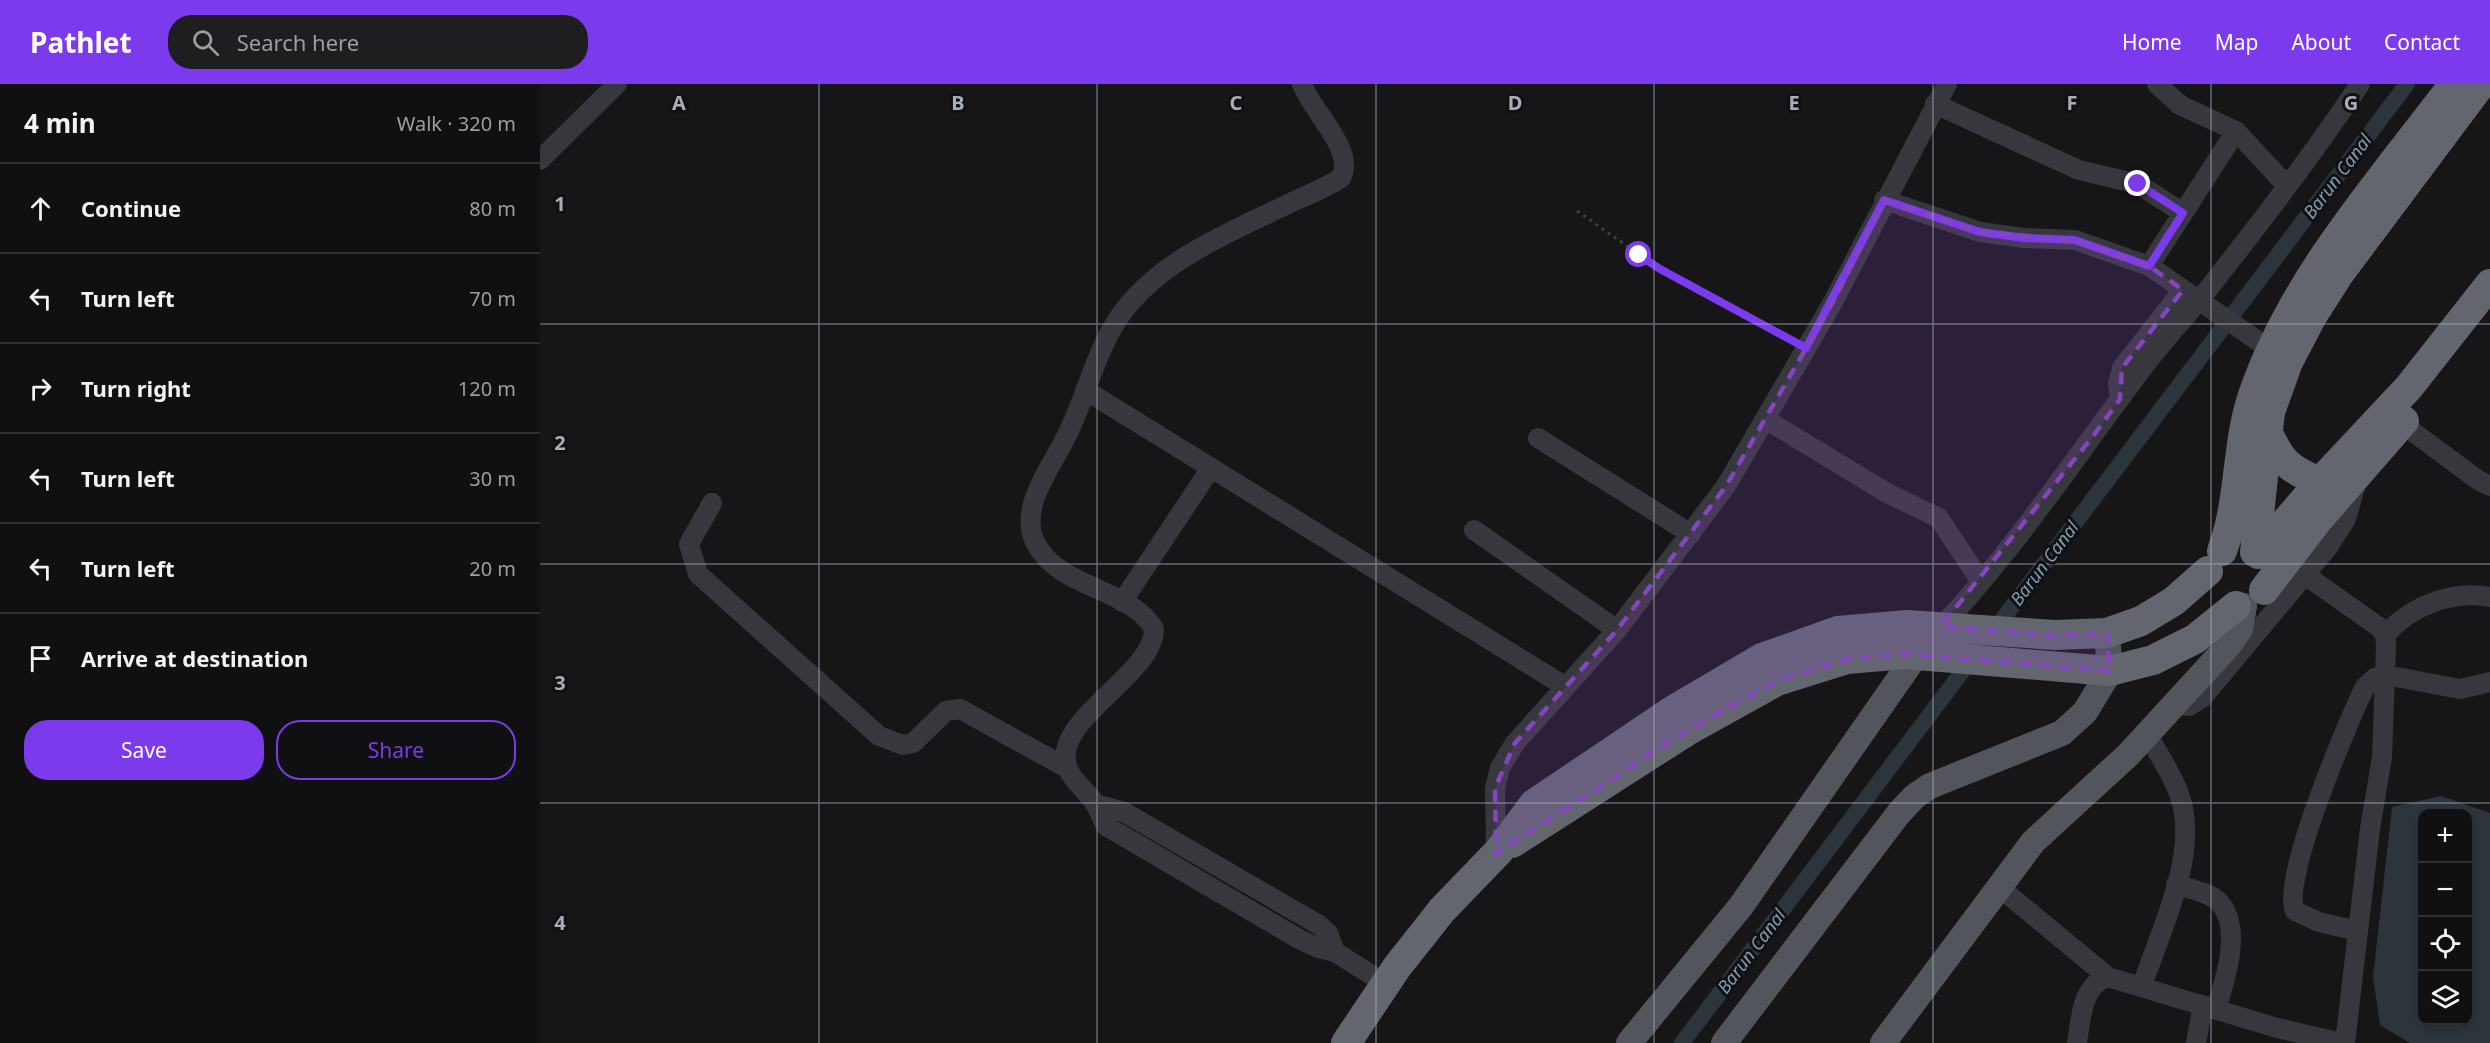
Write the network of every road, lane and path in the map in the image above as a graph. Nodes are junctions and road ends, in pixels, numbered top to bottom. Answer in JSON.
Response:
{"nodes":[{"id":1,"x":1302,"y":84,"type":"edge"},
{"id":2,"x":1947,"y":84,"type":"edge"},
{"id":3,"x":2157,"y":84,"type":"edge"},
{"id":4,"x":2360,"y":84,"type":"edge"},
{"id":5,"x":2454,"y":84,"type":"edge"},
{"id":6,"x":2481,"y":84,"type":"edge"},
{"id":7,"x":608,"y":87,"type":"edge"},
{"id":8,"x":1935,"y":104,"type":"junction"},
{"id":9,"x":2236,"y":131,"type":"junction"},
{"id":10,"x":540,"y":160,"type":"edge"},
{"id":11,"x":2287,"y":186,"type":"junction"},
{"id":12,"x":1884,"y":200,"type":"junction"},
{"id":13,"x":1577,"y":211,"type":"dead end"},
{"id":14,"x":2183,"y":213,"type":"junction"},
{"id":15,"x":2149,"y":266,"type":"junction"},
{"id":16,"x":2490,"y":285,"type":"edge"},
{"id":17,"x":2190,"y":296,"type":"junction"},
{"id":18,"x":2490,"y":317,"type":"edge"},
{"id":19,"x":1806,"y":348,"type":"junction"},
{"id":20,"x":2271,"y":350,"type":"junction"},
{"id":21,"x":1085,"y":390,"type":"junction"},
{"id":22,"x":1765,"y":419,"type":"junction"},
{"id":23,"x":2402,"y":423,"type":"junction"},
{"id":24,"x":2267,"y":431,"type":"junction"},
{"id":25,"x":1538,"y":438,"type":"dead end"},
{"id":26,"x":1211,"y":468,"type":"junction"},
{"id":27,"x":2358,"y":473,"type":"junction"},
{"id":28,"x":2320,"y":482,"type":"junction"},
{"id":29,"x":2490,"y":486,"type":"edge"},
{"id":30,"x":712,"y":503,"type":"dead end"},
{"id":31,"x":1474,"y":530,"type":"dead end"},
{"id":32,"x":1692,"y":534,"type":"junction"},
{"id":33,"x":2256,"y":553,"type":"junction"},
{"id":34,"x":2215,"y":561,"type":"junction"},
{"id":35,"x":2305,"y":575,"type":"junction"},
{"id":36,"x":1981,"y":582,"type":"junction"},
{"id":37,"x":2490,"y":597,"type":"edge"},
{"id":38,"x":2248,"y":601,"type":"junction"},
{"id":39,"x":1122,"y":602,"type":"junction"},
{"id":40,"x":1950,"y":627,"type":"junction"},
{"id":41,"x":1617,"y":630,"type":"junction"},
{"id":42,"x":2107,"y":633,"type":"junction"},
{"id":43,"x":2385,"y":635,"type":"junction"},
{"id":44,"x":1927,"y":656,"type":"junction"},
{"id":45,"x":2110,"y":671,"type":"junction"},
{"id":46,"x":2386,"y":675,"type":"junction"},
{"id":47,"x":2490,"y":682,"type":"edge"},
{"id":48,"x":1566,"y":687,"type":"junction"},
{"id":49,"x":2175,"y":704,"type":"junction"},
{"id":50,"x":2147,"y":734,"type":"junction"},
{"id":51,"x":1067,"y":768,"type":"junction"},
{"id":52,"x":1497,"y":852,"type":"junction"},
{"id":53,"x":2176,"y":884,"type":"junction"},
{"id":54,"x":1999,"y":887,"type":"junction"},
{"id":55,"x":2358,"y":931,"type":"junction"},
{"id":56,"x":2108,"y":977,"type":"junction"},
{"id":57,"x":1386,"y":984,"type":"junction"},
{"id":58,"x":2142,"y":986,"type":"junction"},
{"id":59,"x":2209,"y":1007,"type":"junction"},
{"id":60,"x":2283,"y":1036,"type":"edge"},
{"id":61,"x":1346,"y":1043,"type":"edge"},
{"id":62,"x":1629,"y":1043,"type":"edge"},
{"id":63,"x":1724,"y":1043,"type":"edge"},
{"id":64,"x":1883,"y":1043,"type":"edge"},
{"id":65,"x":2077,"y":1043,"type":"edge"},
{"id":66,"x":2196,"y":1043,"type":"edge"},
{"id":67,"x":2343,"y":1043,"type":"edge"}],
"edges":[{"from":1,"to":21,"type":"street"},
{"from":2,"to":8,"type":"street"},
{"from":3,"to":9,"type":"street"},
{"from":4,"to":11,"type":"street"},
{"from":5,"to":20,"type":"highway"},
{"from":6,"to":24,"type":"highway"},
{"from":7,"to":10,"type":"street"},
{"from":8,"to":12,"type":"street"},
{"from":8,"to":14,"type":"street"},
{"from":9,"to":11,"type":"street"},
{"from":9,"to":14,"type":"street"},
{"from":11,"to":17,"type":"street"},
{"from":12,"to":15,"type":"street"},
{"from":12,"to":19,"type":"street"},
{"from":13,"to":19,"type":"path"},
{"from":14,"to":15,"type":"street"},
{"from":15,"to":17,"type":"street"},
{"from":16,"to":28,"type":"highway"},
{"from":17,"to":20,"type":"street"},
{"from":17,"to":36,"type":"street"},
{"from":18,"to":23,"type":"highway"},
{"from":19,"to":22,"type":"street"},
{"from":20,"to":34,"type":"highway"},
{"from":21,"to":26,"type":"street"},
{"from":21,"to":39,"type":"street"},
{"from":22,"to":32,"type":"street"},
{"from":22,"to":36,"type":"street"},
{"from":23,"to":27,"type":"highway"},
{"from":23,"to":29,"type":"street"},
{"from":24,"to":28,"type":"highway"},
{"from":24,"to":33,"type":"highway"},
{"from":25,"to":32,"type":"street"},
{"from":26,"to":39,"type":"street"},
{"from":26,"to":48,"type":"street"},
{"from":27,"to":35,"type":"street"},
{"from":27,"to":38,"type":"highway"},
{"from":28,"to":33,"type":"highway"},
{"from":30,"to":51,"type":"street"},
{"from":31,"to":41,"type":"street"},
{"from":32,"to":41,"type":"street"},
{"from":33,"to":34,"type":"highway"},
{"from":33,"to":38,"type":"highway"},
{"from":34,"to":38,"type":"highway"},
{"from":34,"to":42,"type":"highway"},
{"from":35,"to":43,"type":"street"},
{"from":35,"to":49,"type":"street"},
{"from":36,"to":40,"type":"street"},
{"from":37,"to":43,"type":"street"},
{"from":38,"to":45,"type":"highway"},
{"from":38,"to":49,"type":"main road"},
{"from":39,"to":51,"type":"street"},
{"from":40,"to":42,"type":"highway"},
{"from":40,"to":52,"type":"highway"},
{"from":41,"to":48,"type":"street"},
{"from":42,"to":45,"type":"main road"},
{"from":43,"to":46,"type":"street"},
{"from":44,"to":45,"type":"highway"},
{"from":44,"to":52,"type":"highway"},
{"from":44,"to":62,"type":"main road"},
{"from":45,"to":63,"type":"main road"},
{"from":46,"to":47,"type":"street"},
{"from":46,"to":55,"type":"street"},
{"from":46,"to":55,"type":"street"},
{"from":48,"to":52,"type":"street"},
{"from":49,"to":50,"type":"main road"},
{"from":50,"to":53,"type":"street"},
{"from":50,"to":54,"type":"main road"},
{"from":51,"to":57,"type":"street"},
{"from":52,"to":57,"type":"highway"},
{"from":53,"to":58,"type":"street"},
{"from":53,"to":59,"type":"street"},
{"from":54,"to":56,"type":"street"},
{"from":54,"to":64,"type":"main road"},
{"from":55,"to":67,"type":"street"},
{"from":56,"to":58,"type":"street"},
{"from":56,"to":65,"type":"street"},
{"from":57,"to":61,"type":"highway"},
{"from":58,"to":59,"type":"street"},
{"from":59,"to":60,"type":"street"},
{"from":59,"to":66,"type":"street"},
{"from":60,"to":67,"type":"street"}]}
